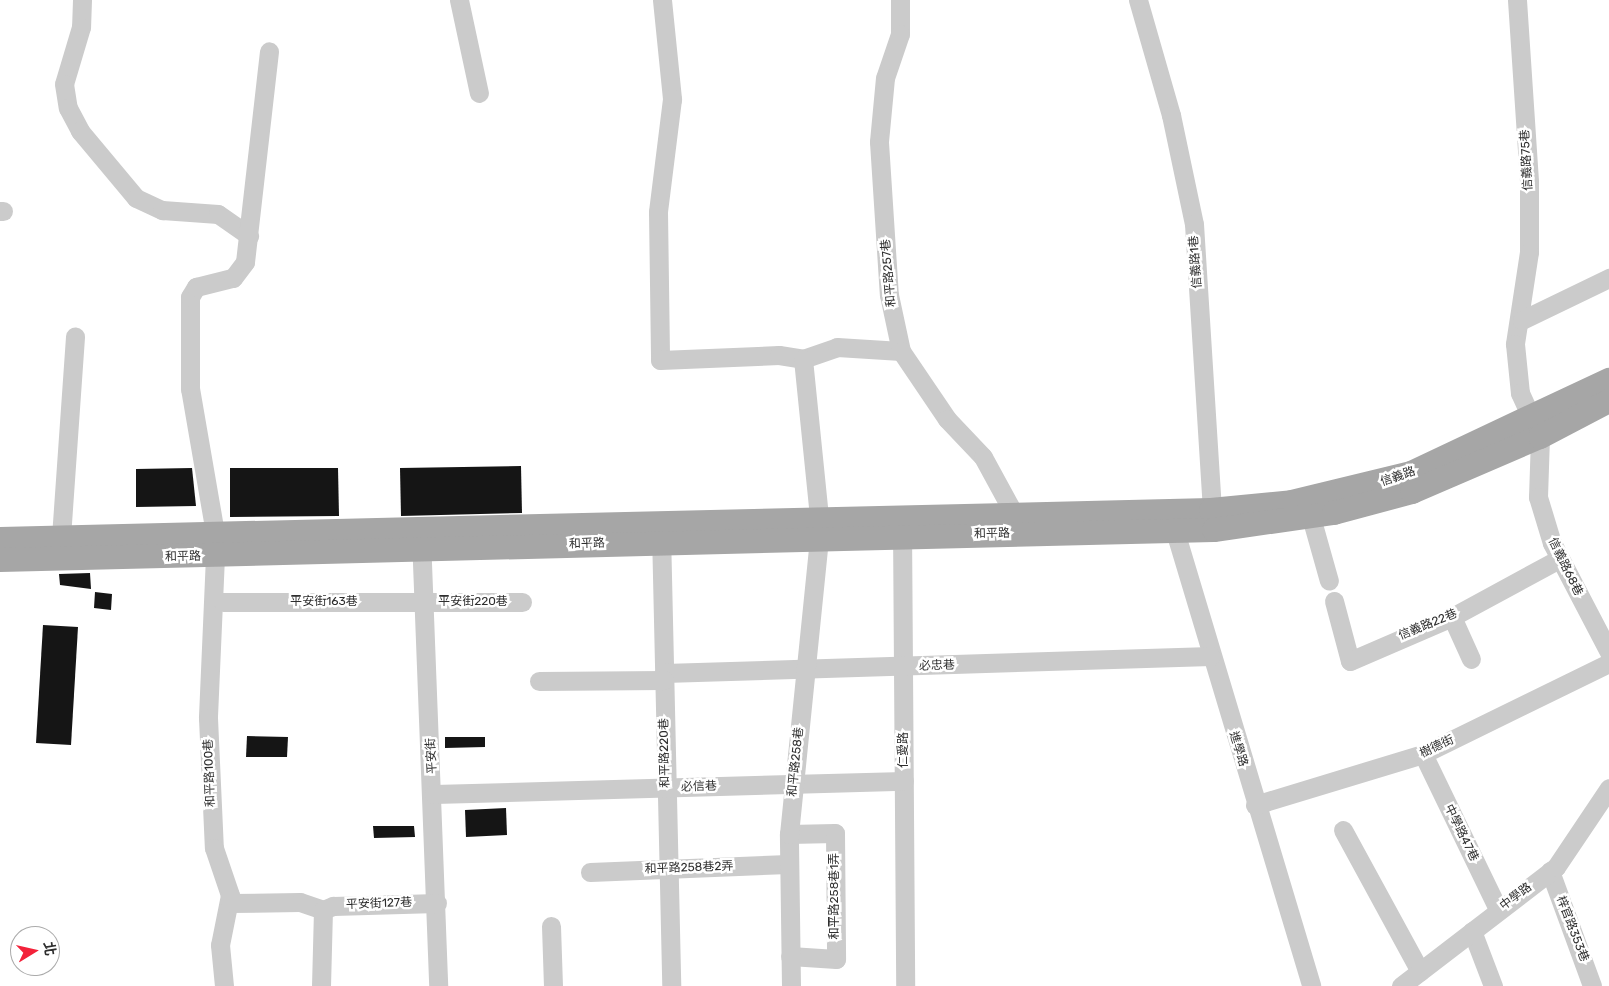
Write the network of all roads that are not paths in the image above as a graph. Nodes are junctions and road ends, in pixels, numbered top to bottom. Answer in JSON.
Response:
{"nodes":[{"id":1,"x":82,"y":0,"type":"edge"},
{"id":2,"x":459,"y":0,"type":"edge"},
{"id":3,"x":662,"y":0,"type":"edge"},
{"id":4,"x":900,"y":0,"type":"edge"},
{"id":5,"x":1138,"y":0,"type":"edge"},
{"id":6,"x":1517,"y":0,"type":"edge"},
{"id":7,"x":269,"y":51,"type":"dead end"},
{"id":8,"x":479,"y":93,"type":"dead end"},
{"id":9,"x":249,"y":236,"type":"junction"},
{"id":10,"x":1609,"y":278,"type":"edge"},
{"id":11,"x":1522,"y":320,"type":"junction"},
{"id":12,"x":75,"y":336,"type":"dead end"},
{"id":13,"x":900,"y":351,"type":"junction"},
{"id":14,"x":803,"y":359,"type":"junction"},
{"id":15,"x":1609,"y":380,"type":"edge"},
{"id":16,"x":1609,"y":400,"type":"edge"},
{"id":17,"x":1537,"y":427,"type":"junction"},
{"id":18,"x":1013,"y":512,"type":"junction"},
{"id":19,"x":1311,"y":517,"type":"junction"},
{"id":20,"x":1212,"y":520,"type":"junction"},
{"id":21,"x":1172,"y":521,"type":"junction"},
{"id":22,"x":902,"y":525,"type":"junction"},
{"id":23,"x":420,"y":526,"type":"junction"},
{"id":24,"x":819,"y":528,"type":"junction"},
{"id":25,"x":661,"y":531,"type":"junction"},
{"id":26,"x":61,"y":537,"type":"junction"},
{"id":27,"x":0,"y":538,"type":"edge"},
{"id":28,"x":214,"y":545,"type":"junction"},
{"id":29,"x":422,"y":551,"type":"junction"},
{"id":30,"x":1559,"y":559,"type":"junction"},
{"id":31,"x":0,"y":560,"type":"edge"},
{"id":32,"x":1329,"y":581,"type":"dead end"},
{"id":33,"x":1334,"y":601,"type":"dead end"},
{"id":34,"x":223,"y":602,"type":"dead end"},
{"id":35,"x":425,"y":602,"type":"junction"},
{"id":36,"x":522,"y":602,"type":"dead end"},
{"id":37,"x":1452,"y":617,"type":"junction"},
{"id":38,"x":1609,"y":652,"type":"edge"},
{"id":39,"x":1211,"y":656,"type":"junction"},
{"id":40,"x":1471,"y":658,"type":"dead end"},
{"id":41,"x":1609,"y":663,"type":"edge"},
{"id":42,"x":903,"y":667,"type":"junction"},
{"id":43,"x":805,"y":669,"type":"junction"},
{"id":44,"x":664,"y":677,"type":"junction"},
{"id":45,"x":539,"y":681,"type":"dead end"},
{"id":46,"x":1423,"y":754,"type":"junction"},
{"id":47,"x":904,"y":781,"type":"junction"},
{"id":48,"x":793,"y":784,"type":"junction"},
{"id":49,"x":666,"y":788,"type":"junction"},
{"id":50,"x":1609,"y":788,"type":"edge"},
{"id":51,"x":434,"y":794,"type":"junction"},
{"id":52,"x":1256,"y":804,"type":"junction"},
{"id":53,"x":1343,"y":830,"type":"dead end"},
{"id":54,"x":789,"y":834,"type":"junction"},
{"id":55,"x":788,"y":864,"type":"junction"},
{"id":56,"x":668,"y":870,"type":"junction"},
{"id":57,"x":1550,"y":871,"type":"junction"},
{"id":58,"x":590,"y":872,"type":"dead end"},
{"id":59,"x":230,"y":903,"type":"junction"},
{"id":60,"x":437,"y":903,"type":"junction"},
{"id":61,"x":323,"y":910,"type":"junction"},
{"id":62,"x":1498,"y":911,"type":"junction"},
{"id":63,"x":551,"y":926,"type":"dead end"},
{"id":64,"x":1472,"y":931,"type":"junction"},
{"id":65,"x":790,"y":956,"type":"junction"},
{"id":66,"x":1420,"y":971,"type":"junction"},
{"id":67,"x":224,"y":986,"type":"edge"},
{"id":68,"x":320,"y":986,"type":"edge"},
{"id":69,"x":438,"y":986,"type":"edge"},
{"id":70,"x":553,"y":986,"type":"edge"},
{"id":71,"x":671,"y":986,"type":"edge"},
{"id":72,"x":792,"y":986,"type":"edge"},
{"id":73,"x":905,"y":986,"type":"edge"},
{"id":74,"x":1311,"y":986,"type":"edge"},
{"id":75,"x":1401,"y":986,"type":"edge"},
{"id":76,"x":1493,"y":986,"type":"edge"},
{"id":77,"x":1592,"y":986,"type":"edge"}],
"edges":[{"from":1,"to":9,"type":"street"},
{"from":2,"to":8,"type":"street"},
{"from":3,"to":14,"type":"street"},
{"from":4,"to":13,"type":"street","name":"和平路257巷"},
{"from":5,"to":20,"type":"street","name":"信義路1巷"},
{"from":6,"to":11,"type":"street","name":"信義路75巷"},
{"from":7,"to":9,"type":"street","name":"和平路100巷"},
{"from":9,"to":28,"type":"street","name":"和平路100巷"},
{"from":10,"to":11,"type":"street"},
{"from":11,"to":17,"type":"street","name":"信義路75巷"},
{"from":12,"to":26,"type":"street"},
{"from":13,"to":14,"type":"street"},
{"from":13,"to":18,"type":"street","name":"和平路257巷"},
{"from":14,"to":24,"type":"street","name":"和平路258巷"},
{"from":15,"to":17,"type":"main road","name":"信義路"},
{"from":16,"to":17,"type":"main road","name":"信義路"},
{"from":17,"to":19,"type":"main road","name":"信義路"},
{"from":17,"to":20,"type":"main road","name":"信義路"},
{"from":17,"to":30,"type":"street","name":"信義路68巷"},
{"from":18,"to":21,"type":"main road","name":"和平路"},
{"from":18,"to":22,"type":"main road","name":"和平路"},
{"from":19,"to":20,"type":"main road","name":"信義路"},
{"from":19,"to":32,"type":"street"},
{"from":20,"to":21,"type":"main road","name":"信義路"},
{"from":21,"to":22,"type":"main road","name":"和平路"},
{"from":21,"to":39,"type":"street","name":"進學路"},
{"from":22,"to":24,"type":"main road","name":"和平路"},
{"from":22,"to":42,"type":"street","name":"仁愛路"},
{"from":23,"to":25,"type":"main road","name":"和平路"},
{"from":23,"to":28,"type":"main road","name":"和平路"},
{"from":23,"to":29,"type":"street","name":"平安街"},
{"from":24,"to":25,"type":"main road","name":"和平路"},
{"from":24,"to":43,"type":"street","name":"和平路258巷"},
{"from":25,"to":29,"type":"main road","name":"和平路"},
{"from":25,"to":44,"type":"street","name":"和平路220巷"},
{"from":26,"to":27,"type":"main road","name":"和平路"},
{"from":26,"to":28,"type":"main road","name":"和平路"},
{"from":28,"to":29,"type":"main road","name":"和平路"},
{"from":28,"to":31,"type":"main road","name":"和平路"},
{"from":28,"to":59,"type":"street","name":"和平路100巷"},
{"from":29,"to":35,"type":"street","name":"平安街"},
{"from":30,"to":37,"type":"street","name":"信義路22巷"},
{"from":30,"to":38,"type":"street","name":"信義路68巷"},
{"from":33,"to":37,"type":"street","name":"信義路22巷"},
{"from":34,"to":35,"type":"street","name":"平安街163巷"},
{"from":35,"to":36,"type":"street","name":"平安街220巷"},
{"from":35,"to":51,"type":"street","name":"平安街"},
{"from":37,"to":40,"type":"street"},
{"from":39,"to":42,"type":"street","name":"必忠巷"},
{"from":39,"to":52,"type":"street","name":"進學路"},
{"from":41,"to":46,"type":"street","name":"樹德街"},
{"from":42,"to":43,"type":"street","name":"必忠巷"},
{"from":42,"to":47,"type":"street","name":"仁愛路"},
{"from":43,"to":44,"type":"street","name":"必忠巷"},
{"from":43,"to":48,"type":"street","name":"和平路258巷"},
{"from":44,"to":45,"type":"street","name":"必忠巷"},
{"from":44,"to":49,"type":"street","name":"和平路220巷"},
{"from":46,"to":52,"type":"street","name":"樹德街"},
{"from":46,"to":62,"type":"street","name":"中學路47巷"},
{"from":47,"to":48,"type":"street","name":"必信巷"},
{"from":47,"to":73,"type":"street","name":"仁愛路"},
{"from":48,"to":49,"type":"street","name":"必信巷"},
{"from":48,"to":54,"type":"street","name":"和平路258巷"},
{"from":49,"to":51,"type":"street","name":"必信巷"},
{"from":49,"to":56,"type":"street","name":"和平路220巷"},
{"from":50,"to":57,"type":"street","name":"中學路"},
{"from":51,"to":60,"type":"street","name":"平安街"},
{"from":52,"to":74,"type":"street","name":"進學路"},
{"from":53,"to":66,"type":"street"},
{"from":54,"to":55,"type":"street","name":"和平路258巷"},
{"from":54,"to":65,"type":"street","name":"和平路258巷1弄"},
{"from":55,"to":56,"type":"street","name":"和平路258巷2弄"},
{"from":55,"to":65,"type":"street","name":"和平路258巷"},
{"from":56,"to":58,"type":"street","name":"和平路258巷2弄"},
{"from":56,"to":71,"type":"street","name":"和平路220巷"},
{"from":57,"to":62,"type":"street","name":"中學路"},
{"from":57,"to":77,"type":"street","name":"梓官路353巷"},
{"from":59,"to":61,"type":"street"},
{"from":59,"to":67,"type":"street","name":"和平路100巷"},
{"from":60,"to":61,"type":"street","name":"平安街127巷"},
{"from":60,"to":69,"type":"street","name":"平安街"},
{"from":61,"to":68,"type":"street"},
{"from":62,"to":64,"type":"street","name":"中學路"},
{"from":63,"to":70,"type":"street"},
{"from":64,"to":66,"type":"street","name":"中學路"},
{"from":64,"to":76,"type":"street"},
{"from":65,"to":72,"type":"street","name":"和平路258巷"},
{"from":66,"to":75,"type":"street","name":"中學路"}]}
